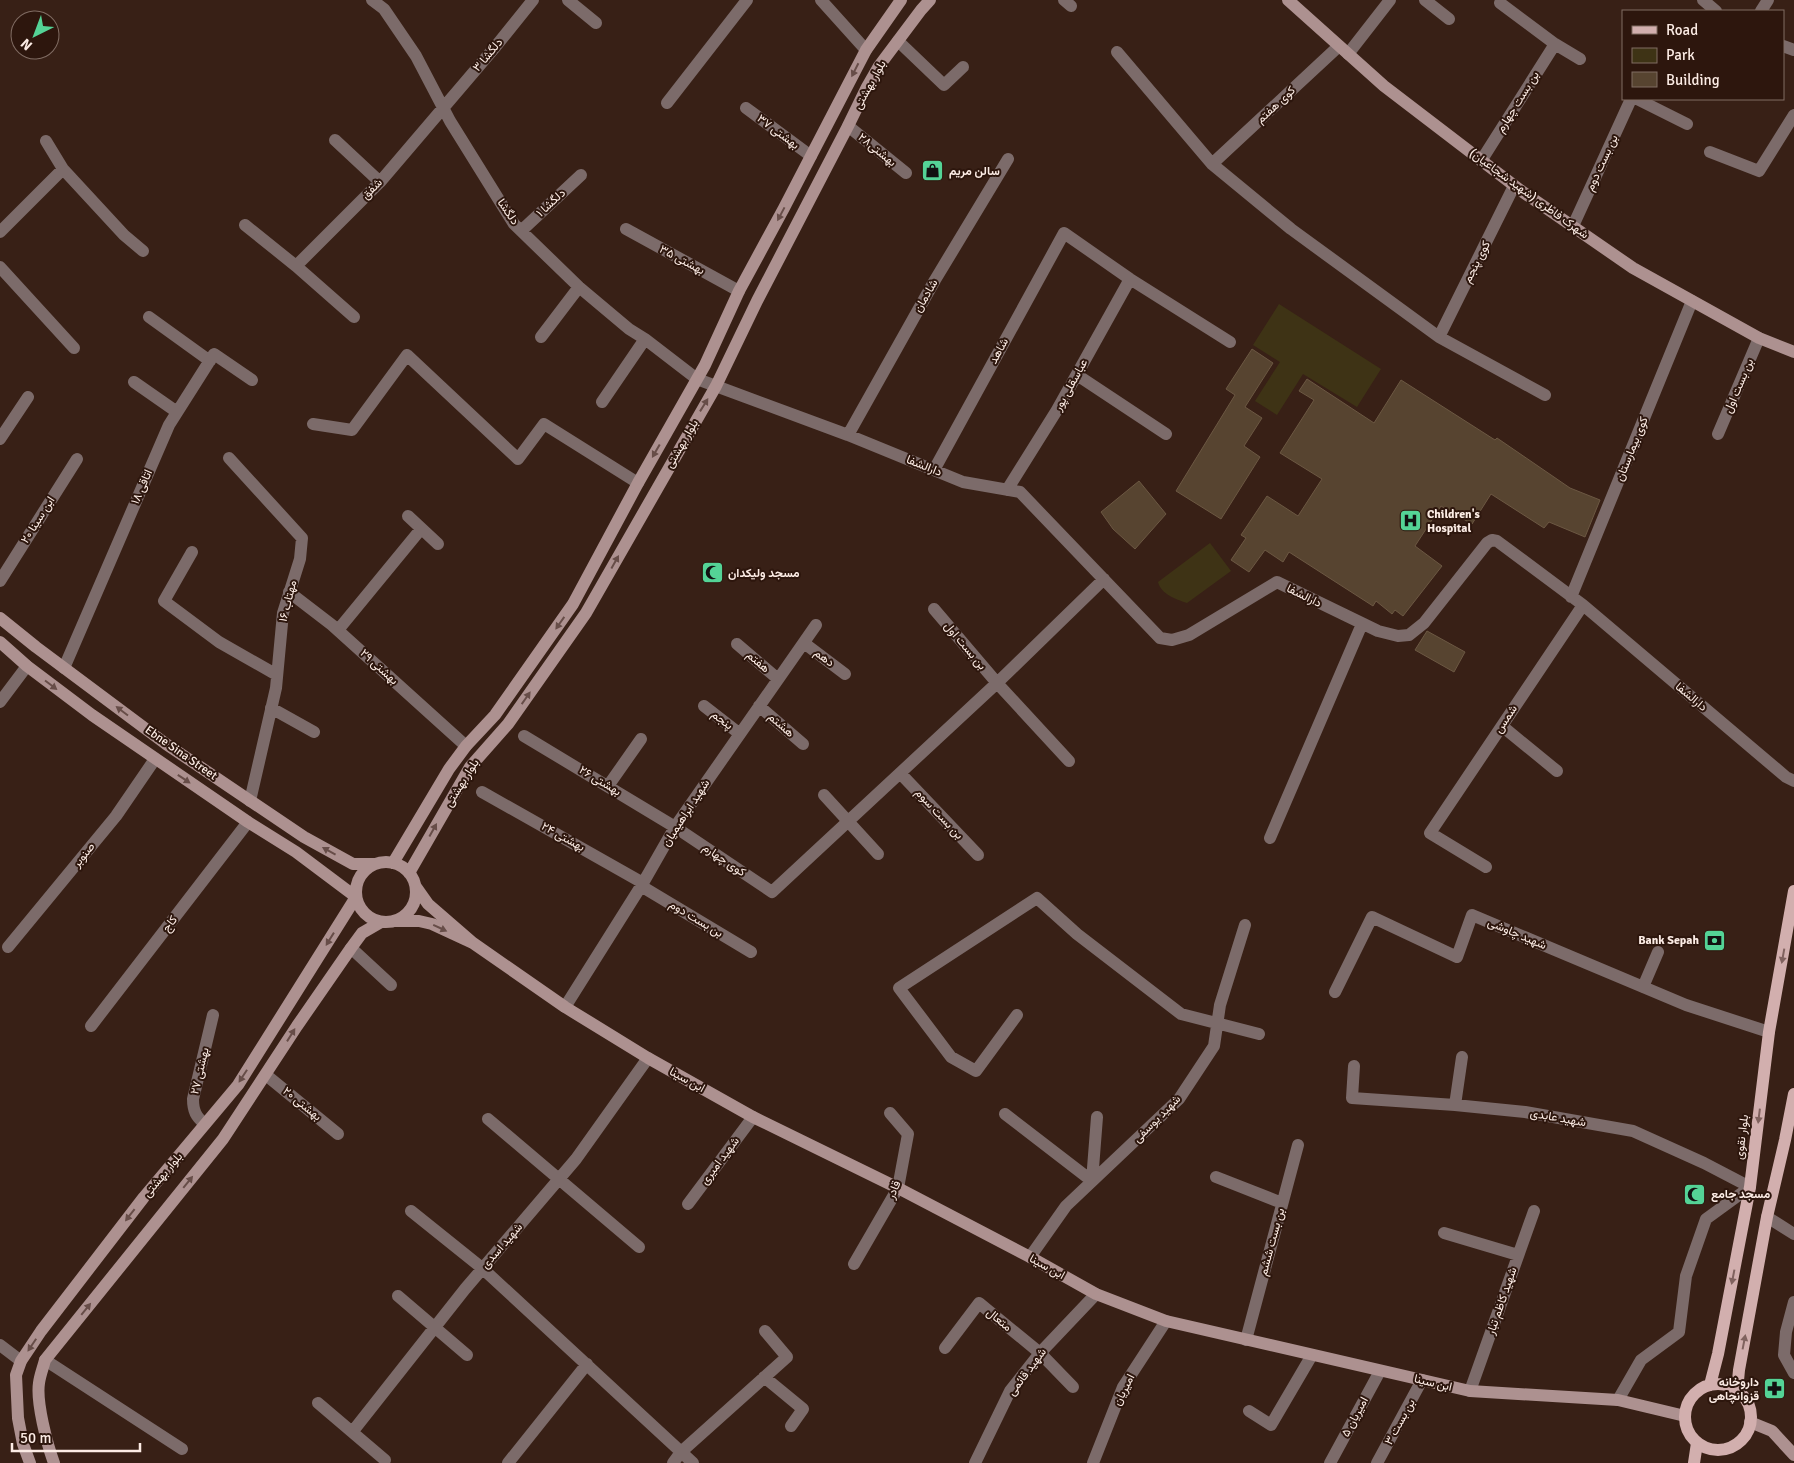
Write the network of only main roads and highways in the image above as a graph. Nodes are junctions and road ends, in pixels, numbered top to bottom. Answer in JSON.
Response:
{"nodes":[{"id":1,"x":901,"y":0,"type":"edge"},
{"id":2,"x":930,"y":0,"type":"edge"},
{"id":3,"x":1288,"y":0,"type":"edge"},
{"id":4,"x":1794,"y":352,"type":"edge"},
{"id":5,"x":578,"y":594,"type":"junction"},
{"id":6,"x":593,"y":601,"type":"junction"},
{"id":7,"x":0,"y":618,"type":"edge"},
{"id":8,"x":0,"y":642,"type":"edge"},
{"id":9,"x":304,"y":837,"type":"junction"},
{"id":10,"x":296,"y":852,"type":"junction"},
{"id":11,"x":393,"y":863,"type":"junction"},
{"id":12,"x":374,"y":864,"type":"junction"},
{"id":13,"x":410,"y":873,"type":"junction"},
{"id":14,"x":416,"y":887,"type":"junction"},
{"id":15,"x":1794,"y":890,"type":"edge"},
{"id":16,"x":356,"y":897,"type":"junction"},
{"id":17,"x":387,"y":922,"type":"junction"},
{"id":18,"x":472,"y":943,"type":"junction"},
{"id":19,"x":1794,"y":1094,"type":"edge"},
{"id":20,"x":205,"y":1124,"type":"junction"},
{"id":21,"x":223,"y":1139,"type":"junction"},
{"id":22,"x":1710,"y":1385,"type":"junction"},
{"id":23,"x":1737,"y":1390,"type":"junction"},
{"id":24,"x":1684,"y":1416,"type":"junction"},
{"id":25,"x":1750,"y":1422,"type":"junction"},
{"id":26,"x":1697,"y":1443,"type":"junction"},
{"id":27,"x":1724,"y":1450,"type":"junction"},
{"id":28,"x":1794,"y":1455,"type":"edge"},
{"id":29,"x":30,"y":1463,"type":"edge"},
{"id":30,"x":54,"y":1463,"type":"edge"},
{"id":31,"x":1694,"y":1463,"type":"edge"},
{"id":32,"x":1720,"y":1463,"type":"edge"}],
"edges":[{"from":1,"to":5,"type":"main road","name":"بلوار بهشتی","one_way":true},
{"from":6,"to":2,"type":"main road","name":"بلوار بهشتی","one_way":true},
{"from":3,"to":4,"type":"main road","name":"شهرک فاطری (شهید شجاعیان)"},
{"from":5,"to":6,"type":"main road"},
{"from":5,"to":11,"type":"main road","name":"بلوار بهشتی","one_way":true},
{"from":13,"to":6,"type":"main road","name":"بلوار بهشتی","one_way":true},
{"from":9,"to":7,"type":"main road","name":"Ebne Sina Street","one_way":true},
{"from":8,"to":10,"type":"main road","name":"Ebne Sina Street","one_way":true},
{"from":9,"to":10,"type":"main road"},
{"from":12,"to":9,"type":"main road","name":"Ebne Sina Street","one_way":true},
{"from":10,"to":16,"type":"main road","name":"Ebne Sina Street"},
{"from":11,"to":12,"type":"main road"},
{"from":11,"to":13,"type":"main road"},
{"from":12,"to":16,"type":"main road"},
{"from":13,"to":14,"type":"main road"},
{"from":14,"to":17,"type":"main road"},
{"from":14,"to":18,"type":"main road"},
{"from":15,"to":22,"type":"main road","name":"بلوار نقوی","one_way":true},
{"from":16,"to":17,"type":"main road"},
{"from":16,"to":20,"type":"main road","name":"بلوار بهشتی","one_way":true},
{"from":17,"to":18,"type":"main road","one_way":true},
{"from":21,"to":17,"type":"main road","name":"بلوار بهشتی","one_way":true},
{"from":18,"to":24,"type":"main road","name":"ابن سینا"},
{"from":23,"to":19,"type":"main road","one_way":true},
{"from":20,"to":21,"type":"main road"},
{"from":20,"to":29,"type":"main road","name":"بلوار بهشتی","one_way":true},
{"from":30,"to":21,"type":"main road","name":"بلوار بهشتی","one_way":true},
{"from":22,"to":23,"type":"main road"},
{"from":22,"to":24,"type":"main road"},
{"from":23,"to":25,"type":"main road"},
{"from":24,"to":26,"type":"main road"},
{"from":25,"to":27,"type":"main road"},
{"from":25,"to":28,"type":"main road"},
{"from":26,"to":27,"type":"main road"},
{"from":26,"to":31,"type":"main road"},
{"from":27,"to":32,"type":"main road"}]}
